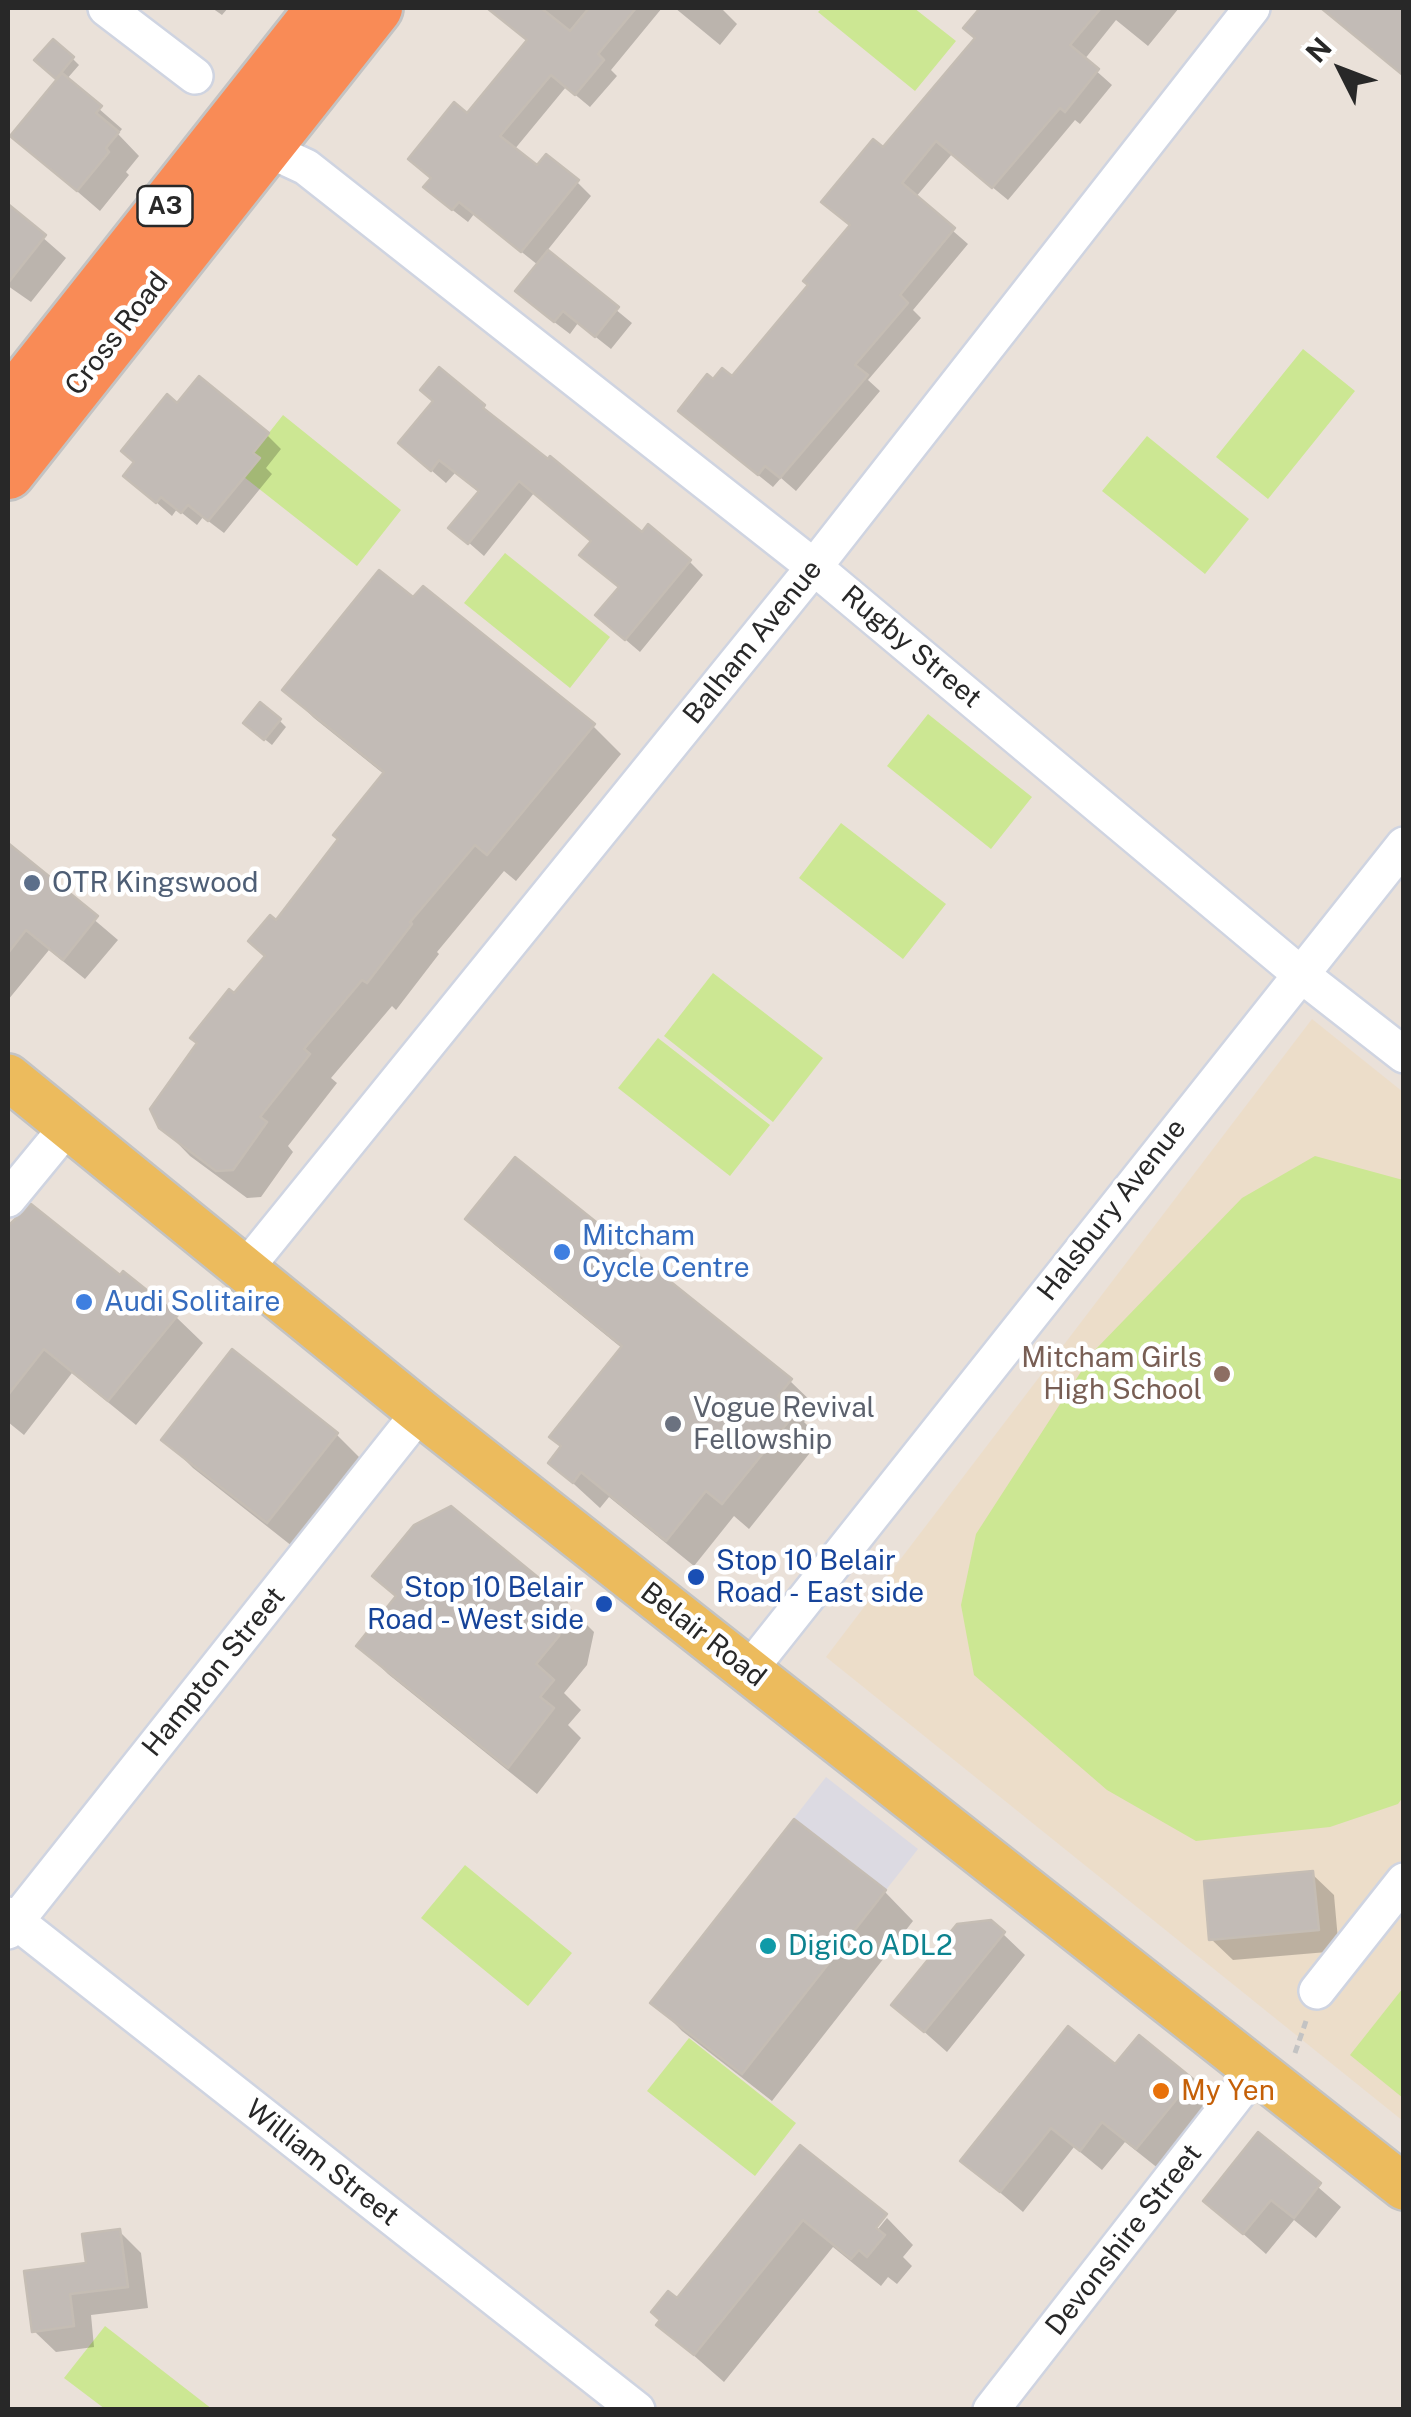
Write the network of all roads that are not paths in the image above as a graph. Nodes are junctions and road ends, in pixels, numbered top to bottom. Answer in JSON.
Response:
{"nodes":[{"id":1,"x":106,"y":8,"type":"edge"},
{"id":2,"x":323,"y":8,"type":"edge"},
{"id":3,"x":376,"y":8,"type":"edge"},
{"id":4,"x":1252,"y":8,"type":"edge"},
{"id":5,"x":195,"y":76,"type":"dead end"},
{"id":6,"x":263,"y":147,"type":"junction"},
{"id":7,"x":8,"y":406,"type":"edge"},
{"id":8,"x":8,"y":473,"type":"edge"},
{"id":9,"x":814,"y":567,"type":"junction"},
{"id":10,"x":1404,"y":845,"type":"edge"},
{"id":11,"x":1299,"y":973,"type":"junction"},
{"id":12,"x":1404,"y":1055,"type":"edge"},
{"id":13,"x":8,"y":1077,"type":"edge"},
{"id":14,"x":68,"y":1126,"type":"junction"},
{"id":15,"x":8,"y":1198,"type":"edge"},
{"id":16,"x":244,"y":1269,"type":"junction"},
{"id":17,"x":420,"y":1412,"type":"junction"},
{"id":18,"x":748,"y":1670,"type":"junction"},
{"id":19,"x":1404,"y":1881,"type":"edge"},
{"id":20,"x":10,"y":1923,"type":"edge"},
{"id":21,"x":1317,"y":1991,"type":"road end"},
{"id":22,"x":1264,"y":2076,"type":"junction"},
{"id":23,"x":1404,"y":2187,"type":"edge"},
{"id":24,"x":637,"y":2410,"type":"edge"},
{"id":25,"x":991,"y":2410,"type":"edge"}],
"edges":[{"from":1,"to":5,"type":"street"},
{"from":2,"to":7,"type":"highway","name":"Cross Road","number":"A3"},
{"from":3,"to":6,"type":"highway","name":"Cross Road","number":"A3"},
{"from":4,"to":9,"type":"street","name":"Balham Avenue"},
{"from":6,"to":8,"type":"highway","name":"Cross Road","number":"A3"},
{"from":6,"to":9,"type":"street","name":"Rugby Street"},
{"from":9,"to":11,"type":"street","name":"Rugby Street"},
{"from":9,"to":16,"type":"street","name":"Balham Avenue"},
{"from":10,"to":11,"type":"street","name":"Halsbury Avenue"},
{"from":11,"to":12,"type":"street","name":"Rugby Street"},
{"from":11,"to":18,"type":"street","name":"Halsbury Avenue"},
{"from":13,"to":14,"type":"main road","name":"Belair Road"},
{"from":14,"to":15,"type":"street"},
{"from":14,"to":16,"type":"main road","name":"Belair Road"},
{"from":16,"to":17,"type":"main road","name":"Belair Road"},
{"from":17,"to":18,"type":"main road","name":"Belair Road"},
{"from":17,"to":20,"type":"street","name":"Hampton Street"},
{"from":18,"to":22,"type":"main road","name":"Belair Road"},
{"from":19,"to":21,"type":"street"},
{"from":20,"to":24,"type":"street","name":"William Street"},
{"from":22,"to":23,"type":"main road","name":"Belair Road"},
{"from":22,"to":25,"type":"street","name":"Devonshire Street"}]}
